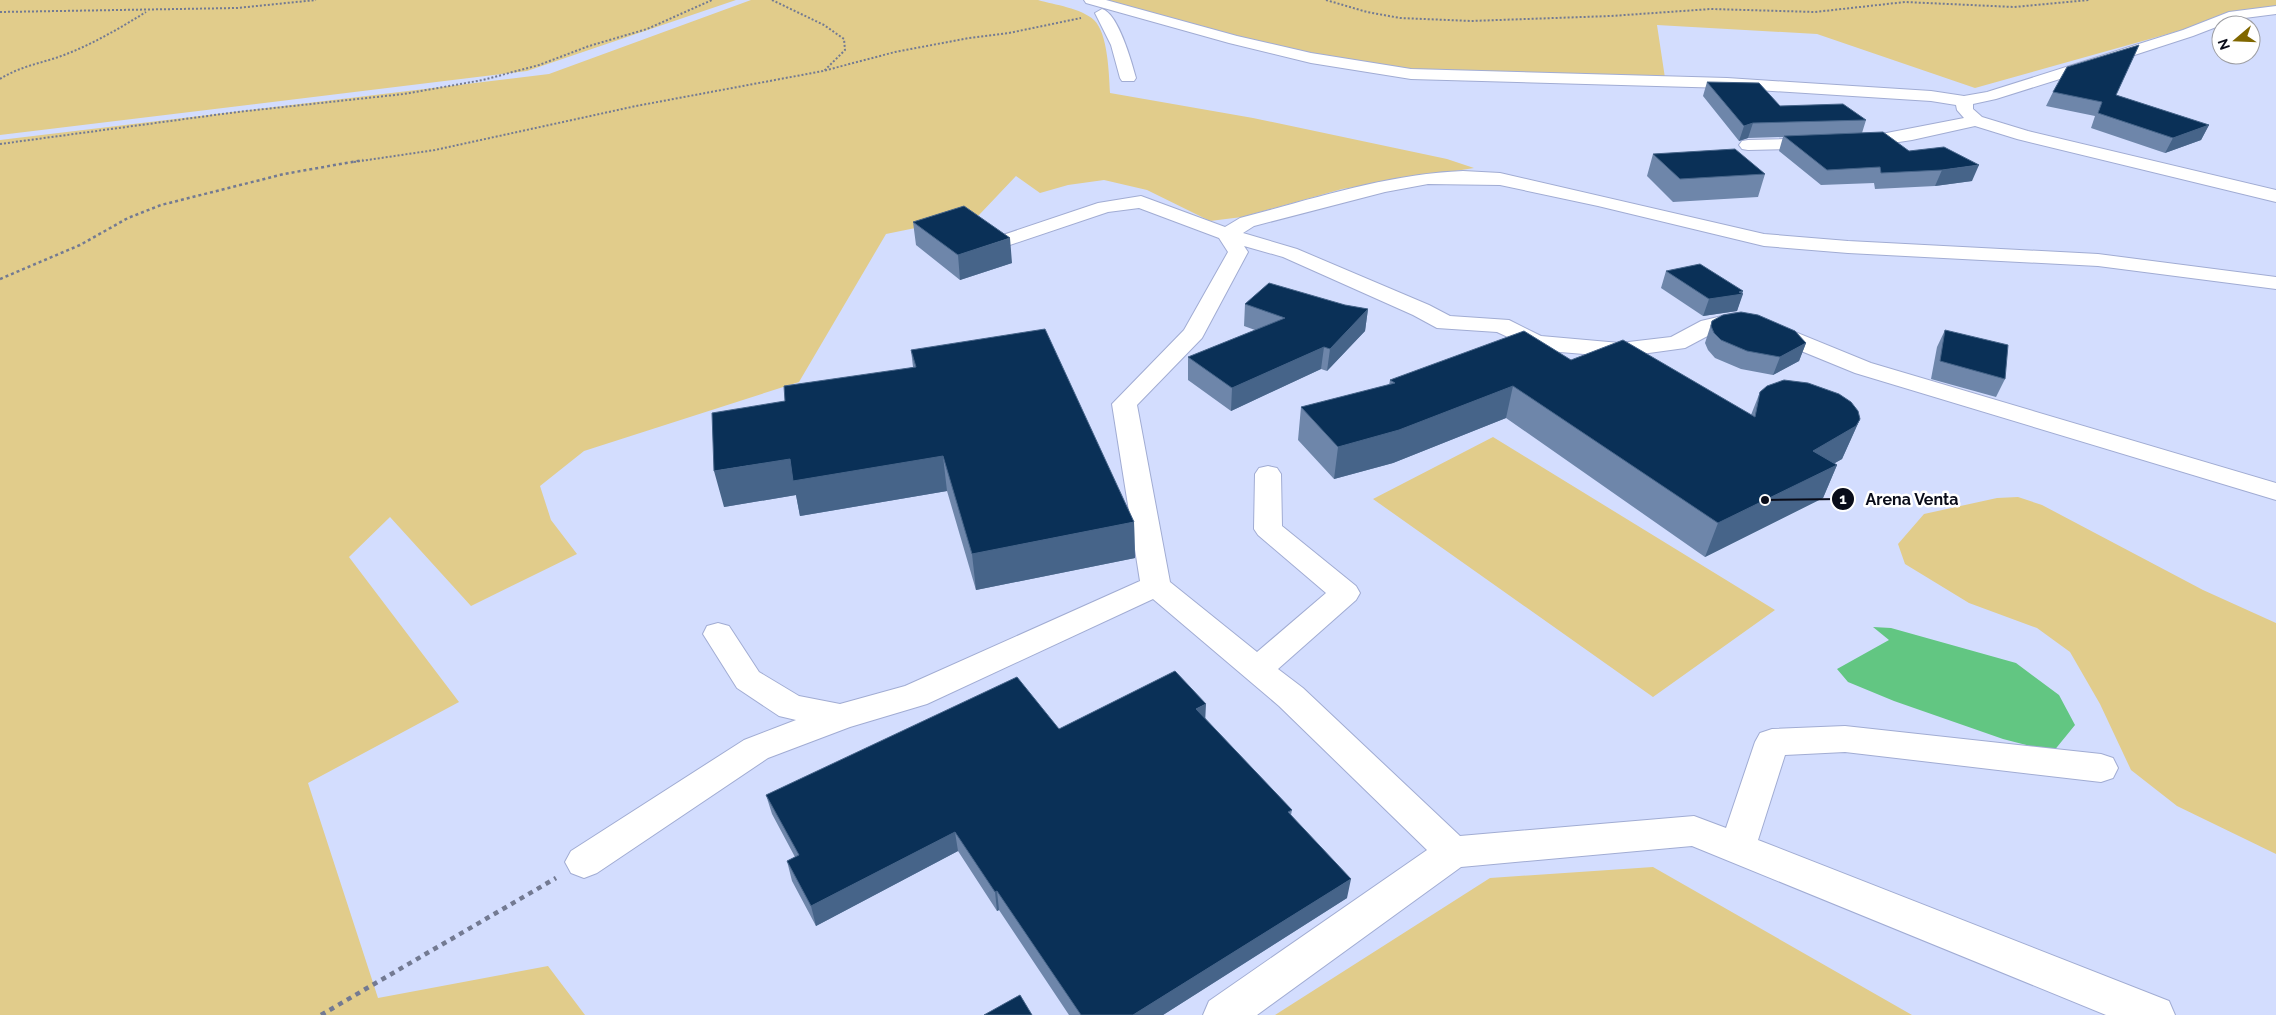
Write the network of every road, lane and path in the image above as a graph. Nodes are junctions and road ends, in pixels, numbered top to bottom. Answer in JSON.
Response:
{"nodes":[{"id":1,"x":316,"y":0,"type":"edge"},
{"id":2,"x":712,"y":0,"type":"edge"},
{"id":3,"x":772,"y":0,"type":"edge"},
{"id":4,"x":1091,"y":0,"type":"edge"},
{"id":5,"x":1326,"y":0,"type":"edge"},
{"id":6,"x":1911,"y":0,"type":"edge"},
{"id":7,"x":2089,"y":0,"type":"edge"},
{"id":8,"x":1904,"y":2,"type":"junction"},
{"id":9,"x":2276,"y":10,"type":"edge"},
{"id":10,"x":148,"y":11,"type":"junction"},
{"id":11,"x":0,"y":12,"type":"edge"},
{"id":12,"x":1102,"y":13,"type":"joint"},
{"id":13,"x":823,"y":71,"type":"junction"},
{"id":14,"x":1128,"y":78,"type":"dead end"},
{"id":15,"x":0,"y":79,"type":"edge"},
{"id":16,"x":1964,"y":101,"type":"junction"},
{"id":17,"x":1976,"y":121,"type":"junction"},
{"id":18,"x":0,"y":144,"type":"edge"},
{"id":19,"x":1748,"y":145,"type":"dead end"},
{"id":20,"x":2276,"y":196,"type":"edge"},
{"id":21,"x":1226,"y":234,"type":"junction"},
{"id":22,"x":1001,"y":242,"type":"edge"},
{"id":23,"x":0,"y":279,"type":"edge"},
{"id":24,"x":2276,"y":283,"type":"edge"},
{"id":25,"x":1268,"y":474,"type":"dead end"},
{"id":26,"x":2276,"y":492,"type":"edge"},
{"id":27,"x":1156,"y":586,"type":"junction"},
{"id":28,"x":718,"y":634,"type":"dead end"},
{"id":29,"x":1258,"y":669,"type":"junction"},
{"id":30,"x":840,"y":717,"type":"junction"},
{"id":31,"x":2100,"y":768,"type":"dead end"},
{"id":32,"x":1737,"y":848,"type":"junction"},
{"id":33,"x":1453,"y":852,"type":"junction"},
{"id":34,"x":584,"y":862,"type":"joint"},
{"id":35,"x":321,"y":1015,"type":"edge"},
{"id":36,"x":1224,"y":1015,"type":"edge"},
{"id":37,"x":2154,"y":1015,"type":"edge"}],
"edges":[{"from":1,"to":10,"type":"path"},
{"from":2,"to":18,"type":"path"},
{"from":3,"to":13,"type":"path"},
{"from":4,"to":16,"type":"street"},
{"from":5,"to":8,"type":"path"},
{"from":6,"to":8,"type":"path"},
{"from":7,"to":8,"type":"path"},
{"from":9,"to":16,"type":"street"},
{"from":10,"to":11,"type":"path"},
{"from":10,"to":15,"type":"path"},
{"from":12,"to":13,"type":"path"},
{"from":12,"to":14,"type":"street"},
{"from":13,"to":23,"type":"path"},
{"from":16,"to":17,"type":"street"},
{"from":17,"to":19,"type":"street"},
{"from":17,"to":20,"type":"street"},
{"from":21,"to":22,"type":"street"},
{"from":21,"to":24,"type":"street"},
{"from":21,"to":26,"type":"street"},
{"from":21,"to":27,"type":"street"},
{"from":25,"to":29,"type":"street"},
{"from":27,"to":29,"type":"street"},
{"from":27,"to":30,"type":"street"},
{"from":28,"to":30,"type":"street"},
{"from":29,"to":33,"type":"street"},
{"from":30,"to":34,"type":"street"},
{"from":31,"to":32,"type":"street"},
{"from":32,"to":33,"type":"street"},
{"from":32,"to":37,"type":"street"},
{"from":33,"to":36,"type":"street"},
{"from":34,"to":35,"type":"path"}]}
